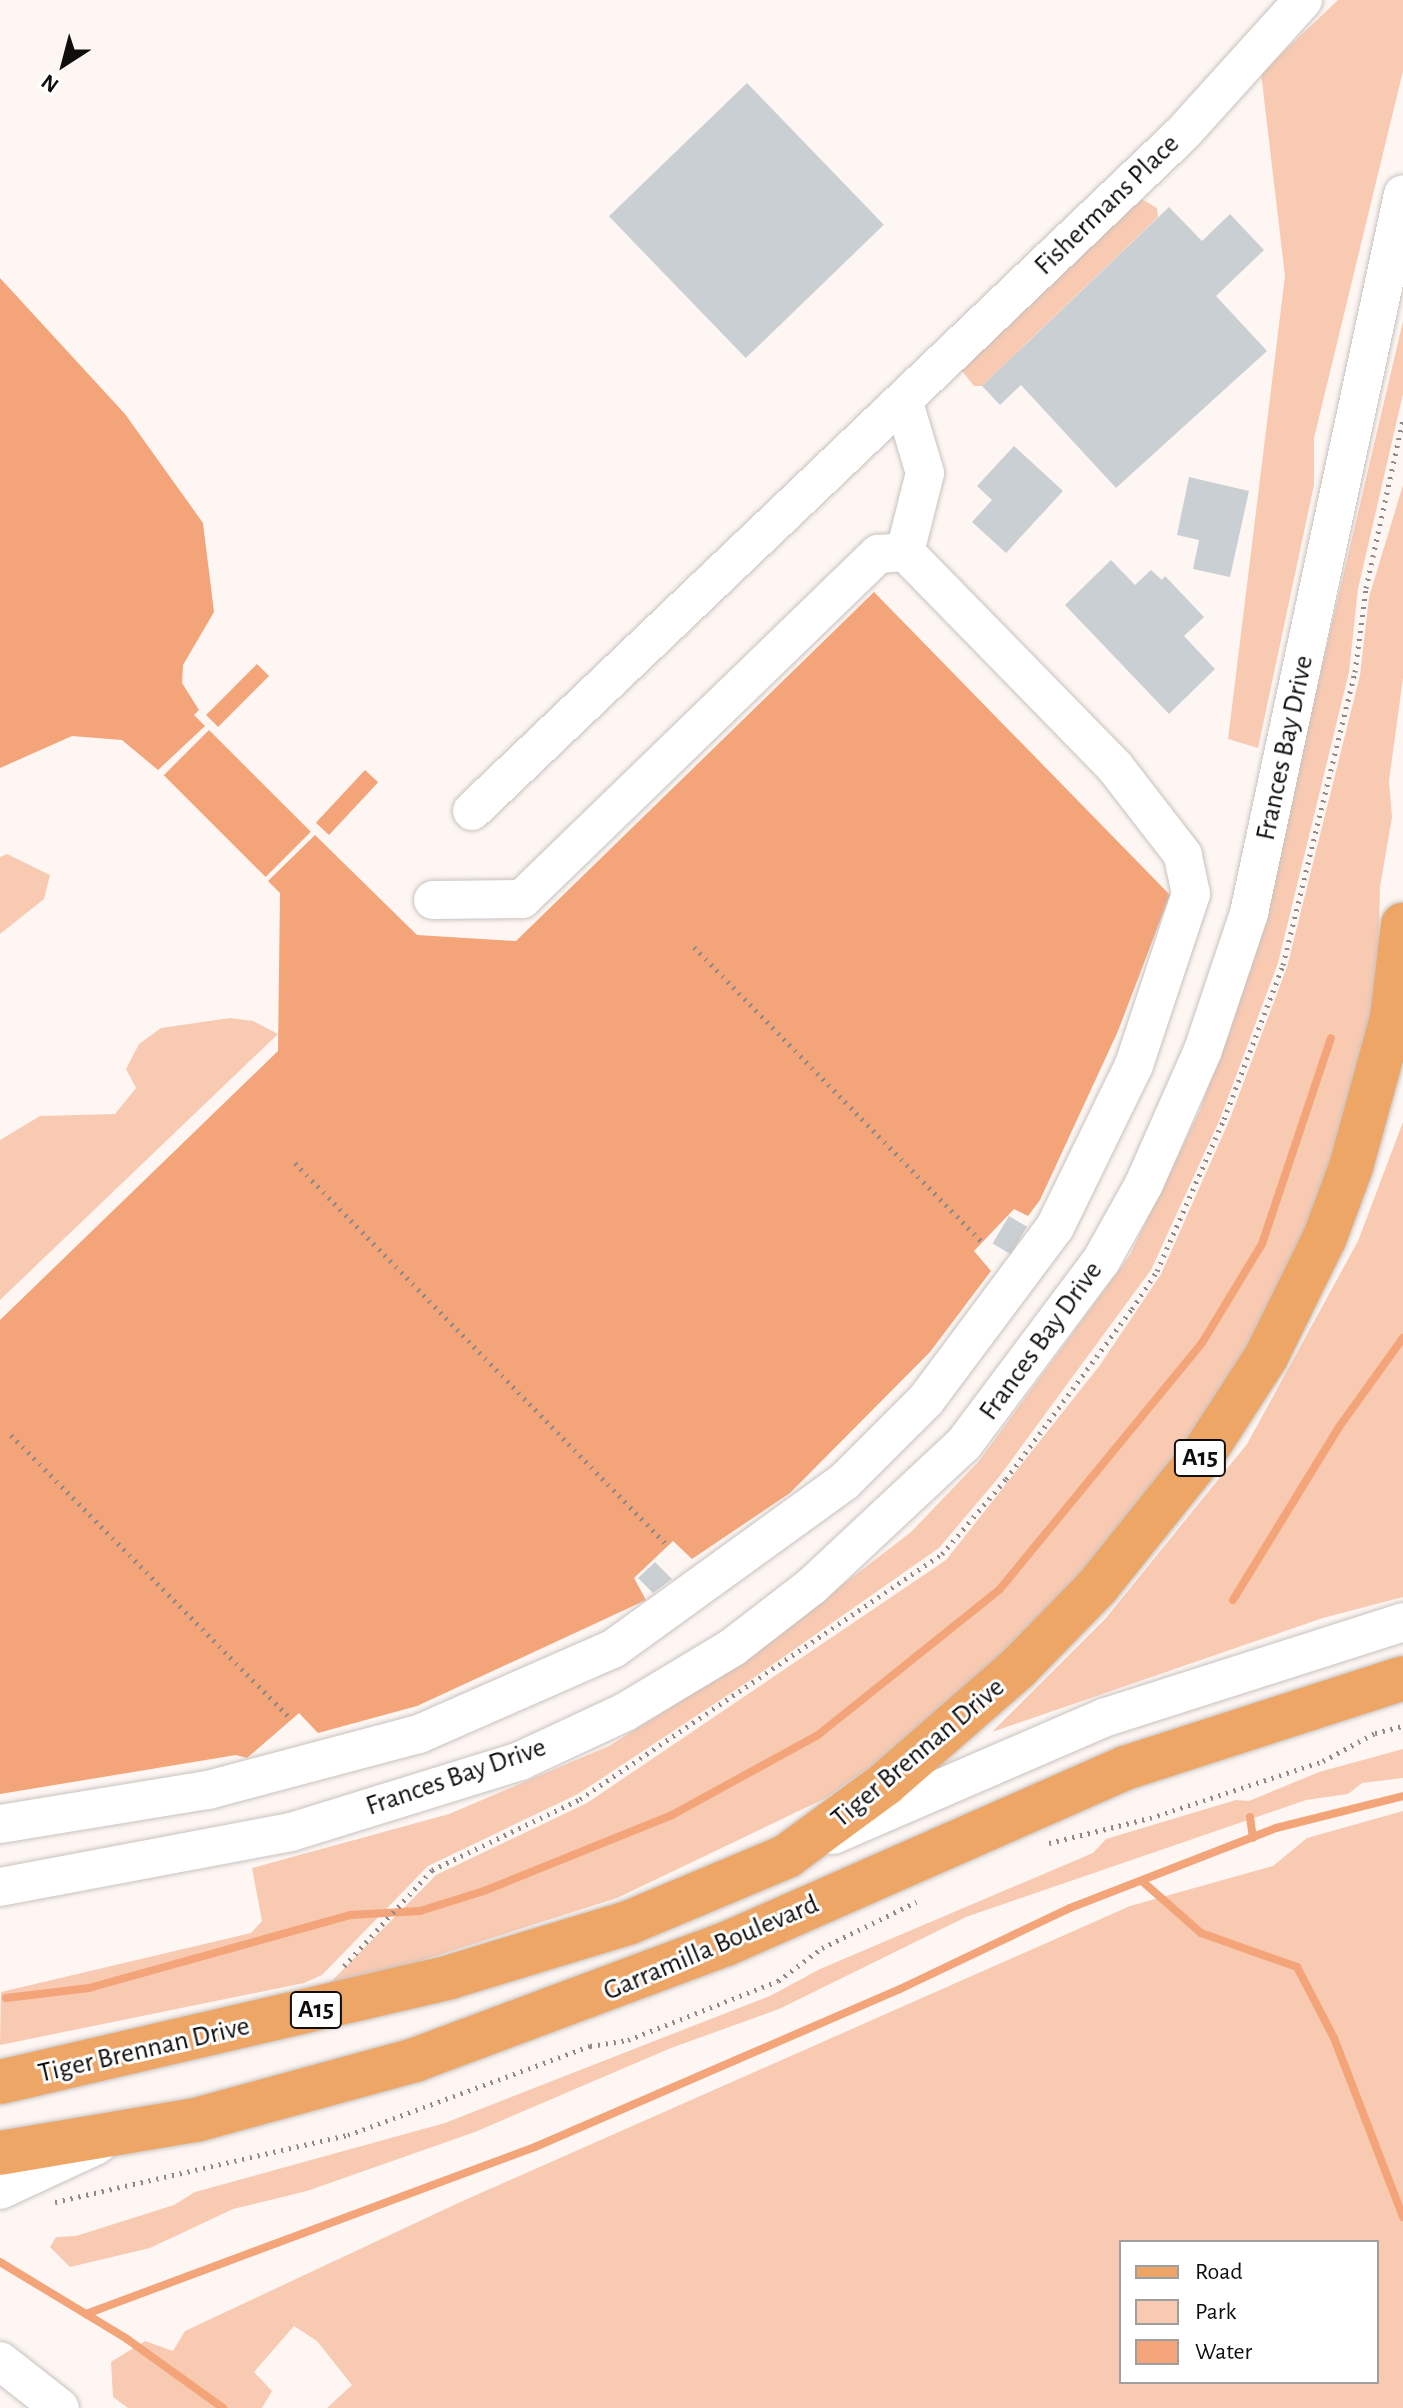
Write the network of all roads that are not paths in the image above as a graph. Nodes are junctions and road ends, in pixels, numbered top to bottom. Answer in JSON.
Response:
{"nodes":[{"id":1,"x":1290,"y":5,"type":"edge"},
{"id":2,"x":1403,"y":194,"type":"edge"},
{"id":3,"x":904,"y":403,"type":"junction"},
{"id":4,"x":905,"y":552,"type":"junction"},
{"id":5,"x":472,"y":811,"type":"dead end"},
{"id":6,"x":433,"y":900,"type":"dead end"},
{"id":7,"x":1403,"y":925,"type":"edge"},
{"id":8,"x":1403,"y":1622,"type":"edge"},
{"id":9,"x":1403,"y":1678,"type":"edge"},
{"id":10,"x":0,"y":1824,"type":"edge"},
{"id":11,"x":787,"y":1856,"type":"junction"},
{"id":12,"x":0,"y":1887,"type":"edge"},
{"id":13,"x":0,"y":2082,"type":"edge"},
{"id":14,"x":117,"y":2134,"type":"junction"},
{"id":15,"x":0,"y":2153,"type":"edge"},
{"id":16,"x":0,"y":2190,"type":"edge"},
{"id":17,"x":0,"y":2361,"type":"edge"},
{"id":18,"x":0,"y":2388,"type":"edge"},
{"id":19,"x":27,"y":2408,"type":"edge"},
{"id":20,"x":60,"y":2408,"type":"edge"}],
"edges":[{"from":1,"to":3,"type":"street","name":"Fishermans Place"},
{"from":2,"to":12,"type":"street","name":"Frances Bay Drive"},
{"from":3,"to":4,"type":"street"},
{"from":3,"to":5,"type":"street","name":"Fishermans Place"},
{"from":4,"to":6,"type":"street"},
{"from":4,"to":10,"type":"street"},
{"from":7,"to":11,"type":"main road","name":"Tiger Brennan Drive","number":"A15"},
{"from":8,"to":11,"type":"street","name":"Garramilla Boulevard"},
{"from":9,"to":14,"type":"main road","name":"Garramilla Boulevard"},
{"from":11,"to":13,"type":"main road","name":"Tiger Brennan Drive","number":"A15"},
{"from":14,"to":15,"type":"main road","name":"Garramilla Boulevard"},
{"from":14,"to":16,"type":"street"},
{"from":17,"to":20,"type":"street"},
{"from":18,"to":19,"type":"street"}]}
